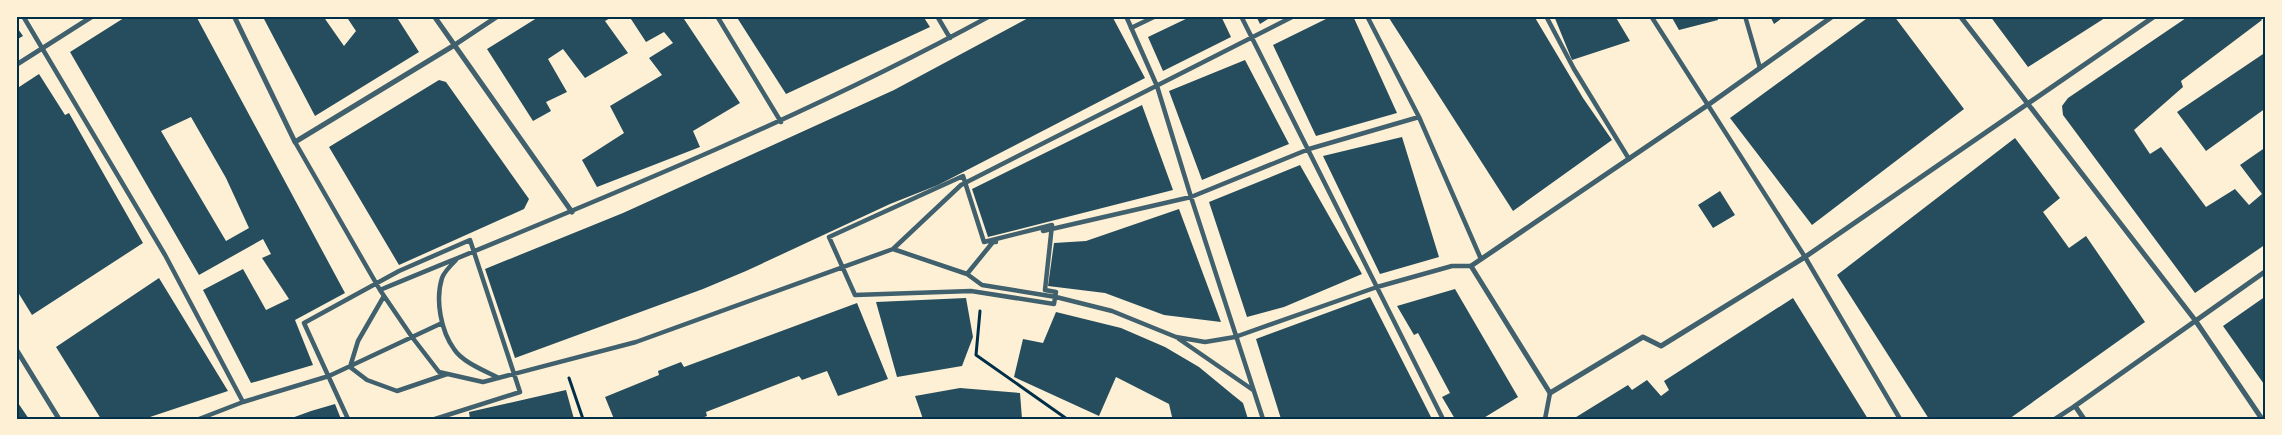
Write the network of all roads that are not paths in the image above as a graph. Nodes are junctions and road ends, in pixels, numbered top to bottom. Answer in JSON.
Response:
{"nodes":[{"id":1,"x":22,"y":16,"type":"edge"},
{"id":2,"x":93,"y":16,"type":"edge"},
{"id":3,"x":234,"y":16,"type":"edge"},
{"id":4,"x":434,"y":16,"type":"edge"},
{"id":5,"x":498,"y":16,"type":"edge"},
{"id":6,"x":717,"y":16,"type":"edge"},
{"id":7,"x":937,"y":16,"type":"edge"},
{"id":8,"x":990,"y":16,"type":"edge"},
{"id":9,"x":1126,"y":16,"type":"edge"},
{"id":10,"x":1156,"y":16,"type":"edge"},
{"id":11,"x":1241,"y":16,"type":"edge"},
{"id":12,"x":1294,"y":16,"type":"edge"},
{"id":13,"x":1367,"y":16,"type":"edge"},
{"id":14,"x":1546,"y":16,"type":"edge"},
{"id":15,"x":1651,"y":16,"type":"edge"},
{"id":16,"x":1746,"y":16,"type":"edge"},
{"id":17,"x":1832,"y":16,"type":"edge"},
{"id":18,"x":1960,"y":16,"type":"edge"},
{"id":19,"x":2155,"y":16,"type":"edge"},
{"id":20,"x":1131,"y":28,"type":"junction"},
{"id":21,"x":1252,"y":37,"type":"junction"},
{"id":22,"x":950,"y":38,"type":"junction"},
{"id":23,"x":453,"y":46,"type":"junction"},
{"id":24,"x":42,"y":49,"type":"junction"},
{"id":25,"x":16,"y":65,"type":"edge"},
{"id":26,"x":1760,"y":68,"type":"junction"},
{"id":27,"x":1157,"y":86,"type":"junction"},
{"id":28,"x":2028,"y":103,"type":"junction"},
{"id":29,"x":1708,"y":105,"type":"junction"},
{"id":30,"x":1419,"y":117,"type":"junction"},
{"id":31,"x":781,"y":122,"type":"junction"},
{"id":32,"x":295,"y":142,"type":"junction"},
{"id":33,"x":1309,"y":150,"type":"junction"},
{"id":34,"x":1629,"y":159,"type":"junction"},
{"id":35,"x":966,"y":183,"type":"junction"},
{"id":36,"x":1190,"y":197,"type":"junction"},
{"id":37,"x":572,"y":212,"type":"junction"},
{"id":38,"x":1052,"y":229,"type":"junction"},
{"id":39,"x":893,"y":249,"type":"junction"},
{"id":40,"x":474,"y":252,"type":"junction"},
{"id":41,"x":1805,"y":257,"type":"junction"},
{"id":42,"x":456,"y":258,"type":"junction"},
{"id":43,"x":1481,"y":259,"type":"junction"},
{"id":44,"x":1471,"y":266,"type":"junction"},
{"id":45,"x":842,"y":267,"type":"junction"},
{"id":46,"x":2266,"y":271,"type":"edge"},
{"id":47,"x":968,"y":274,"type":"junction"},
{"id":48,"x":377,"y":283,"type":"junction"},
{"id":49,"x":1378,"y":287,"type":"junction"},
{"id":50,"x":380,"y":290,"type":"junction"},
{"id":51,"x":384,"y":296,"type":"junction"},
{"id":52,"x":1056,"y":297,"type":"junction"},
{"id":53,"x":2195,"y":320,"type":"junction"},
{"id":54,"x":442,"y":323,"type":"junction"},
{"id":55,"x":412,"y":337,"type":"junction"},
{"id":56,"x":1176,"y":337,"type":"junction"},
{"id":57,"x":1235,"y":337,"type":"junction"},
{"id":58,"x":16,"y":348,"type":"edge"},
{"id":59,"x":350,"y":367,"type":"junction"},
{"id":60,"x":449,"y":374,"type":"junction"},
{"id":61,"x":515,"y":374,"type":"junction"},
{"id":62,"x":329,"y":376,"type":"junction"},
{"id":63,"x":499,"y":378,"type":"junction"},
{"id":64,"x":1254,"y":391,"type":"junction"},
{"id":65,"x":1550,"y":393,"type":"junction"},
{"id":66,"x":243,"y":402,"type":"junction"},
{"id":67,"x":2075,"y":406,"type":"junction"},
{"id":68,"x":59,"y":419,"type":"edge"},
{"id":69,"x":199,"y":419,"type":"edge"},
{"id":70,"x":348,"y":419,"type":"edge"},
{"id":71,"x":435,"y":419,"type":"edge"},
{"id":72,"x":1263,"y":419,"type":"edge"},
{"id":73,"x":1444,"y":419,"type":"edge"},
{"id":74,"x":1544,"y":419,"type":"edge"},
{"id":75,"x":1900,"y":419,"type":"edge"},
{"id":76,"x":2055,"y":419,"type":"edge"},
{"id":77,"x":2084,"y":419,"type":"edge"},
{"id":78,"x":2262,"y":419,"type":"edge"}],
"edges":[{"from":1,"to":24,"type":"street"},
{"from":2,"to":24,"type":"street"},
{"from":3,"to":32,"type":"street"},
{"from":4,"to":23,"type":"street"},
{"from":5,"to":23,"type":"street"},
{"from":6,"to":31,"type":"street"},
{"from":7,"to":22,"type":"street"},
{"from":8,"to":22,"type":"street"},
{"from":9,"to":20,"type":"street"},
{"from":10,"to":20,"type":"street"},
{"from":11,"to":21,"type":"street"},
{"from":12,"to":21,"type":"street"},
{"from":13,"to":30,"type":"street"},
{"from":14,"to":34,"type":"street"},
{"from":15,"to":29,"type":"street"},
{"from":16,"to":26,"type":"street"},
{"from":17,"to":26,"type":"street"},
{"from":18,"to":28,"type":"street"},
{"from":19,"to":28,"type":"street"},
{"from":20,"to":27,"type":"street"},
{"from":21,"to":27,"type":"street"},
{"from":21,"to":33,"type":"street"},
{"from":22,"to":31,"type":"street"},
{"from":23,"to":32,"type":"street"},
{"from":23,"to":37,"type":"street"},
{"from":24,"to":25,"type":"street"},
{"from":24,"to":66,"type":"street"},
{"from":26,"to":29,"type":"street"},
{"from":27,"to":35,"type":"street"},
{"from":27,"to":36,"type":"street"},
{"from":28,"to":41,"type":"street"},
{"from":28,"to":53,"type":"street"},
{"from":29,"to":34,"type":"street"},
{"from":29,"to":41,"type":"street"},
{"from":30,"to":33,"type":"street"},
{"from":30,"to":43,"type":"street"},
{"from":31,"to":37,"type":"street"},
{"from":32,"to":48,"type":"street"},
{"from":33,"to":36,"type":"street"},
{"from":33,"to":49,"type":"street"},
{"from":34,"to":43,"type":"street"},
{"from":35,"to":38,"type":"street"},
{"from":35,"to":39,"type":"street"},
{"from":35,"to":45,"type":"street"},
{"from":36,"to":38,"type":"street"},
{"from":36,"to":57,"type":"street"},
{"from":37,"to":40,"type":"street"},
{"from":38,"to":47,"type":"street"},
{"from":38,"to":52,"type":"street"},
{"from":39,"to":45,"type":"street"},
{"from":39,"to":47,"type":"street"},
{"from":40,"to":42,"type":"street"},
{"from":40,"to":48,"type":"street"},
{"from":40,"to":61,"type":"street"},
{"from":41,"to":65,"type":"street"},
{"from":41,"to":75,"type":"street"},
{"from":42,"to":50,"type":"street"},
{"from":42,"to":54,"type":"street"},
{"from":43,"to":44,"type":"street"},
{"from":44,"to":49,"type":"street"},
{"from":44,"to":65,"type":"street"},
{"from":45,"to":52,"type":"street"},
{"from":45,"to":61,"type":"street"},
{"from":46,"to":53,"type":"street"},
{"from":47,"to":52,"type":"street"},
{"from":48,"to":50,"type":"street"},
{"from":48,"to":62,"type":"street"},
{"from":49,"to":57,"type":"street"},
{"from":49,"to":73,"type":"street"},
{"from":50,"to":51,"type":"street"},
{"from":51,"to":55,"type":"street"},
{"from":51,"to":59,"type":"street"},
{"from":52,"to":56,"type":"street"},
{"from":53,"to":67,"type":"street"},
{"from":53,"to":78,"type":"street"},
{"from":54,"to":55,"type":"street"},
{"from":54,"to":63,"type":"street"},
{"from":55,"to":59,"type":"street"},
{"from":55,"to":60,"type":"street"},
{"from":56,"to":57,"type":"street"},
{"from":56,"to":64,"type":"street"},
{"from":57,"to":64,"type":"street"},
{"from":58,"to":68,"type":"street"},
{"from":59,"to":60,"type":"street"},
{"from":59,"to":62,"type":"street"},
{"from":60,"to":63,"type":"street"},
{"from":61,"to":63,"type":"street"},
{"from":61,"to":71,"type":"street"},
{"from":62,"to":66,"type":"street"},
{"from":62,"to":70,"type":"street"},
{"from":64,"to":72,"type":"street"},
{"from":65,"to":74,"type":"street"},
{"from":66,"to":69,"type":"street"},
{"from":67,"to":76,"type":"street"},
{"from":67,"to":77,"type":"street"}]}
